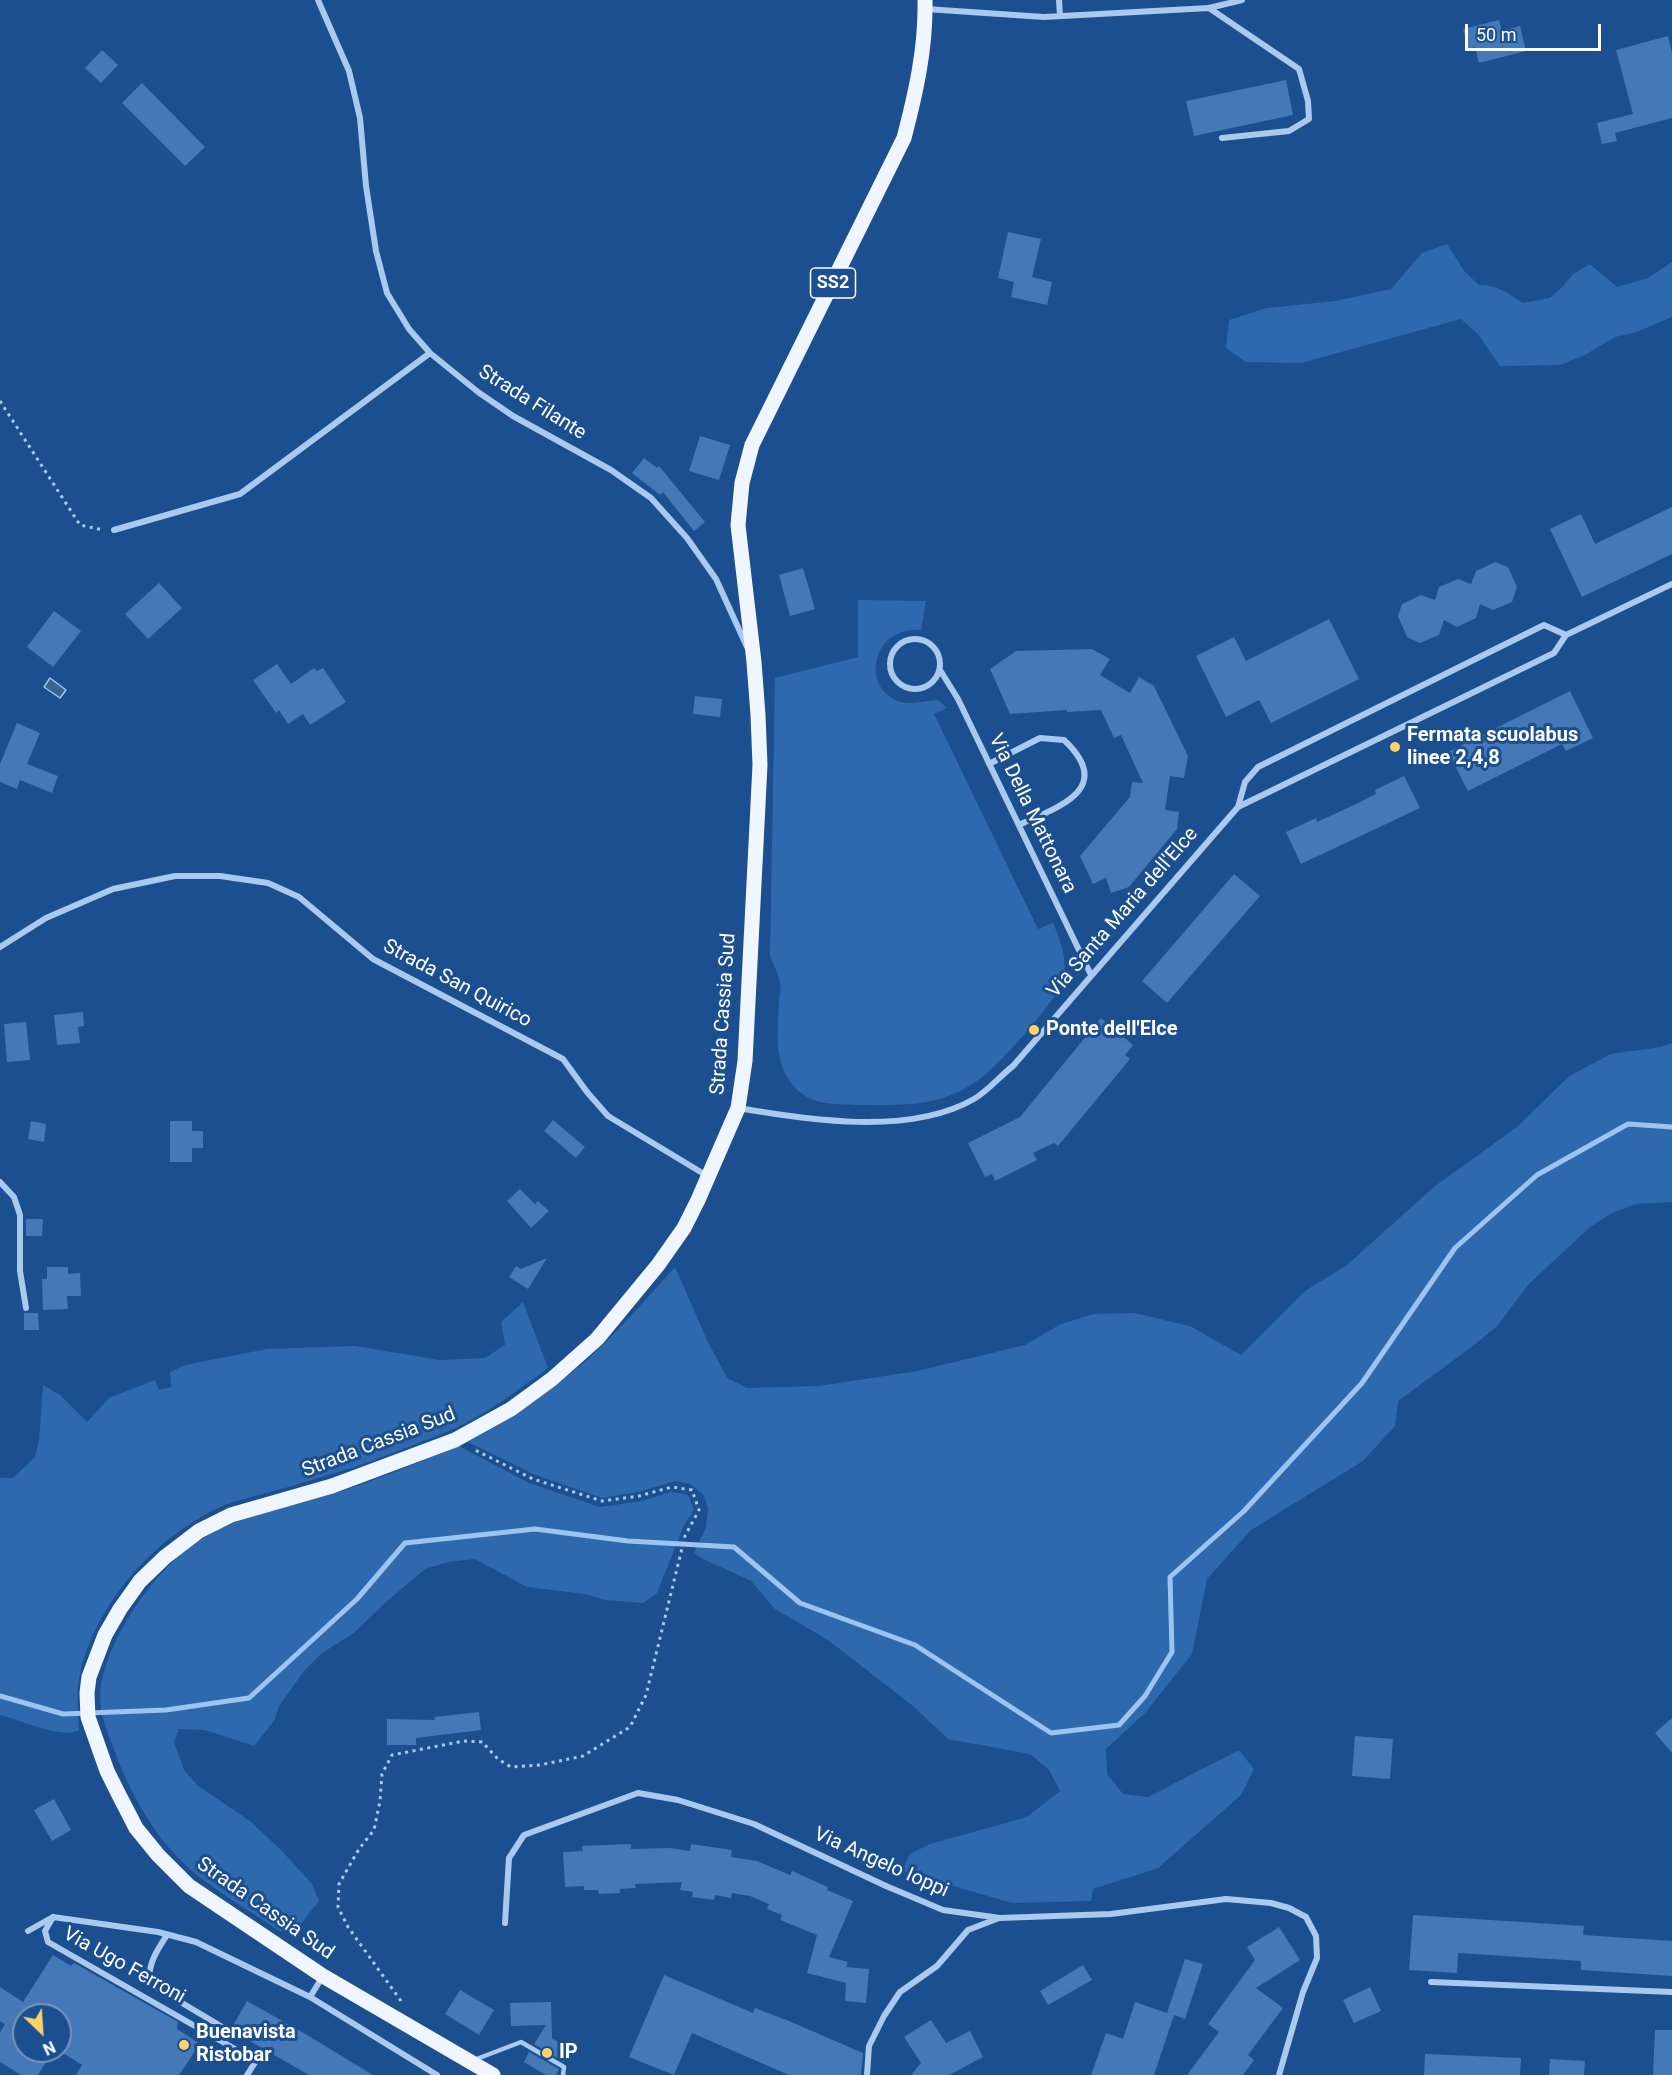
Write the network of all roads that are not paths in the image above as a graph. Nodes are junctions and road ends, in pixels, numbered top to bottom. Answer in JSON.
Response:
{"nodes":[{"id":1,"x":318,"y":0,"type":"edge"},
{"id":2,"x":1059,"y":0,"type":"edge"},
{"id":3,"x":1242,"y":0,"type":"edge"},
{"id":4,"x":925,"y":4,"type":"edge"},
{"id":5,"x":1209,"y":8,"type":"junction"},
{"id":6,"x":1060,"y":16,"type":"junction"},
{"id":7,"x":1222,"y":138,"type":"dead end"},
{"id":8,"x":430,"y":353,"type":"junction"},
{"id":9,"x":114,"y":530,"type":"road end"},
{"id":10,"x":1672,"y":584,"type":"edge"},
{"id":11,"x":1566,"y":635,"type":"junction"},
{"id":12,"x":754,"y":662,"type":"junction"},
{"id":13,"x":940,"y":670,"type":"junction"},
{"id":14,"x":989,"y":764,"type":"junction"},
{"id":15,"x":1238,"y":807,"type":"junction"},
{"id":16,"x":1018,"y":825,"type":"junction"},
{"id":17,"x":0,"y":947,"type":"edge"},
{"id":18,"x":1091,"y":975,"type":"junction"},
{"id":19,"x":738,"y":1108,"type":"junction"},
{"id":20,"x":709,"y":1177,"type":"junction"},
{"id":21,"x":0,"y":1182,"type":"edge"},
{"id":22,"x":26,"y":1308,"type":"dead end"},
{"id":23,"x":53,"y":1917,"type":"junction"},
{"id":24,"x":1000,"y":1918,"type":"junction"},
{"id":25,"x":505,"y":1923,"type":"dead end"},
{"id":26,"x":28,"y":1930,"type":"dead end"},
{"id":27,"x":167,"y":1935,"type":"junction"},
{"id":28,"x":323,"y":1976,"type":"junction"},
{"id":29,"x":1431,"y":1982,"type":"dead end"},
{"id":30,"x":1672,"y":1992,"type":"edge"},
{"id":31,"x":310,"y":1997,"type":"junction"},
{"id":32,"x":229,"y":2031,"type":"dead end"},
{"id":33,"x":469,"y":2062,"type":"junction"},
{"id":34,"x":247,"y":2075,"type":"edge"},
{"id":35,"x":437,"y":2075,"type":"edge"},
{"id":36,"x":493,"y":2075,"type":"edge"},
{"id":37,"x":563,"y":2075,"type":"edge"},
{"id":38,"x":867,"y":2075,"type":"edge"},
{"id":39,"x":1279,"y":2075,"type":"edge"}],
"edges":[{"from":1,"to":8,"type":"street","name":"Strada Filante"},
{"from":2,"to":6,"type":"street"},
{"from":3,"to":5,"type":"street"},
{"from":4,"to":6,"type":"street"},
{"from":4,"to":12,"type":"main road","name":"Strada Cassia Sud","number":"SS2"},
{"from":5,"to":6,"type":"street"},
{"from":5,"to":7,"type":"street"},
{"from":8,"to":9,"type":"street"},
{"from":8,"to":12,"type":"street","name":"Strada Filante"},
{"from":10,"to":11,"type":"street","name":"Via Santa Maria dell'Elce"},
{"from":11,"to":15,"type":"street","name":"Via Santa Maria dell'Elce"},
{"from":11,"to":15,"type":"street","name":"Via Santa Maria dell'Elce"},
{"from":12,"to":19,"type":"main road","name":"Strada Cassia Sud"},
{"from":13,"to":13,"type":"street","name":"Via Della Mattonara"},
{"from":13,"to":14,"type":"street","name":"Via Della Mattonara"},
{"from":14,"to":16,"type":"street","name":"Via Della Mattonara"},
{"from":14,"to":16,"type":"street"},
{"from":15,"to":18,"type":"street","name":"Via Santa Maria dell'Elce"},
{"from":16,"to":18,"type":"street","name":"Via Della Mattonara"},
{"from":17,"to":20,"type":"street","name":"Strada San Quirico"},
{"from":18,"to":19,"type":"street","name":"Via Santa Maria dell'Elce"},
{"from":19,"to":20,"type":"main road","name":"Strada Cassia Sud"},
{"from":20,"to":28,"type":"main road","name":"Strada Cassia Sud"},
{"from":21,"to":22,"type":"street"},
{"from":23,"to":26,"type":"street","name":"Via Ugo Ferroni"},
{"from":23,"to":27,"type":"street","name":"Via Ugo Ferroni"},
{"from":23,"to":34,"type":"street","name":"Via Ugo Ferroni"},
{"from":24,"to":25,"type":"street","name":"Via Angelo Ioppi"},
{"from":24,"to":38,"type":"street"},
{"from":24,"to":39,"type":"street","name":"Via Angelo Ioppi"},
{"from":27,"to":31,"type":"street","name":"Via Ugo Ferroni"},
{"from":27,"to":32,"type":"street","name":"Via Ugo Ferroni"},
{"from":28,"to":31,"type":"street"},
{"from":28,"to":33,"type":"main road","name":"Strada Cassia Sud"},
{"from":29,"to":30,"type":"street"},
{"from":31,"to":35,"type":"street","name":"Via Ugo Ferroni"},
{"from":33,"to":36,"type":"main road","name":"Strada Cassia Sud"},
{"from":33,"to":37,"type":"lane"}]}
